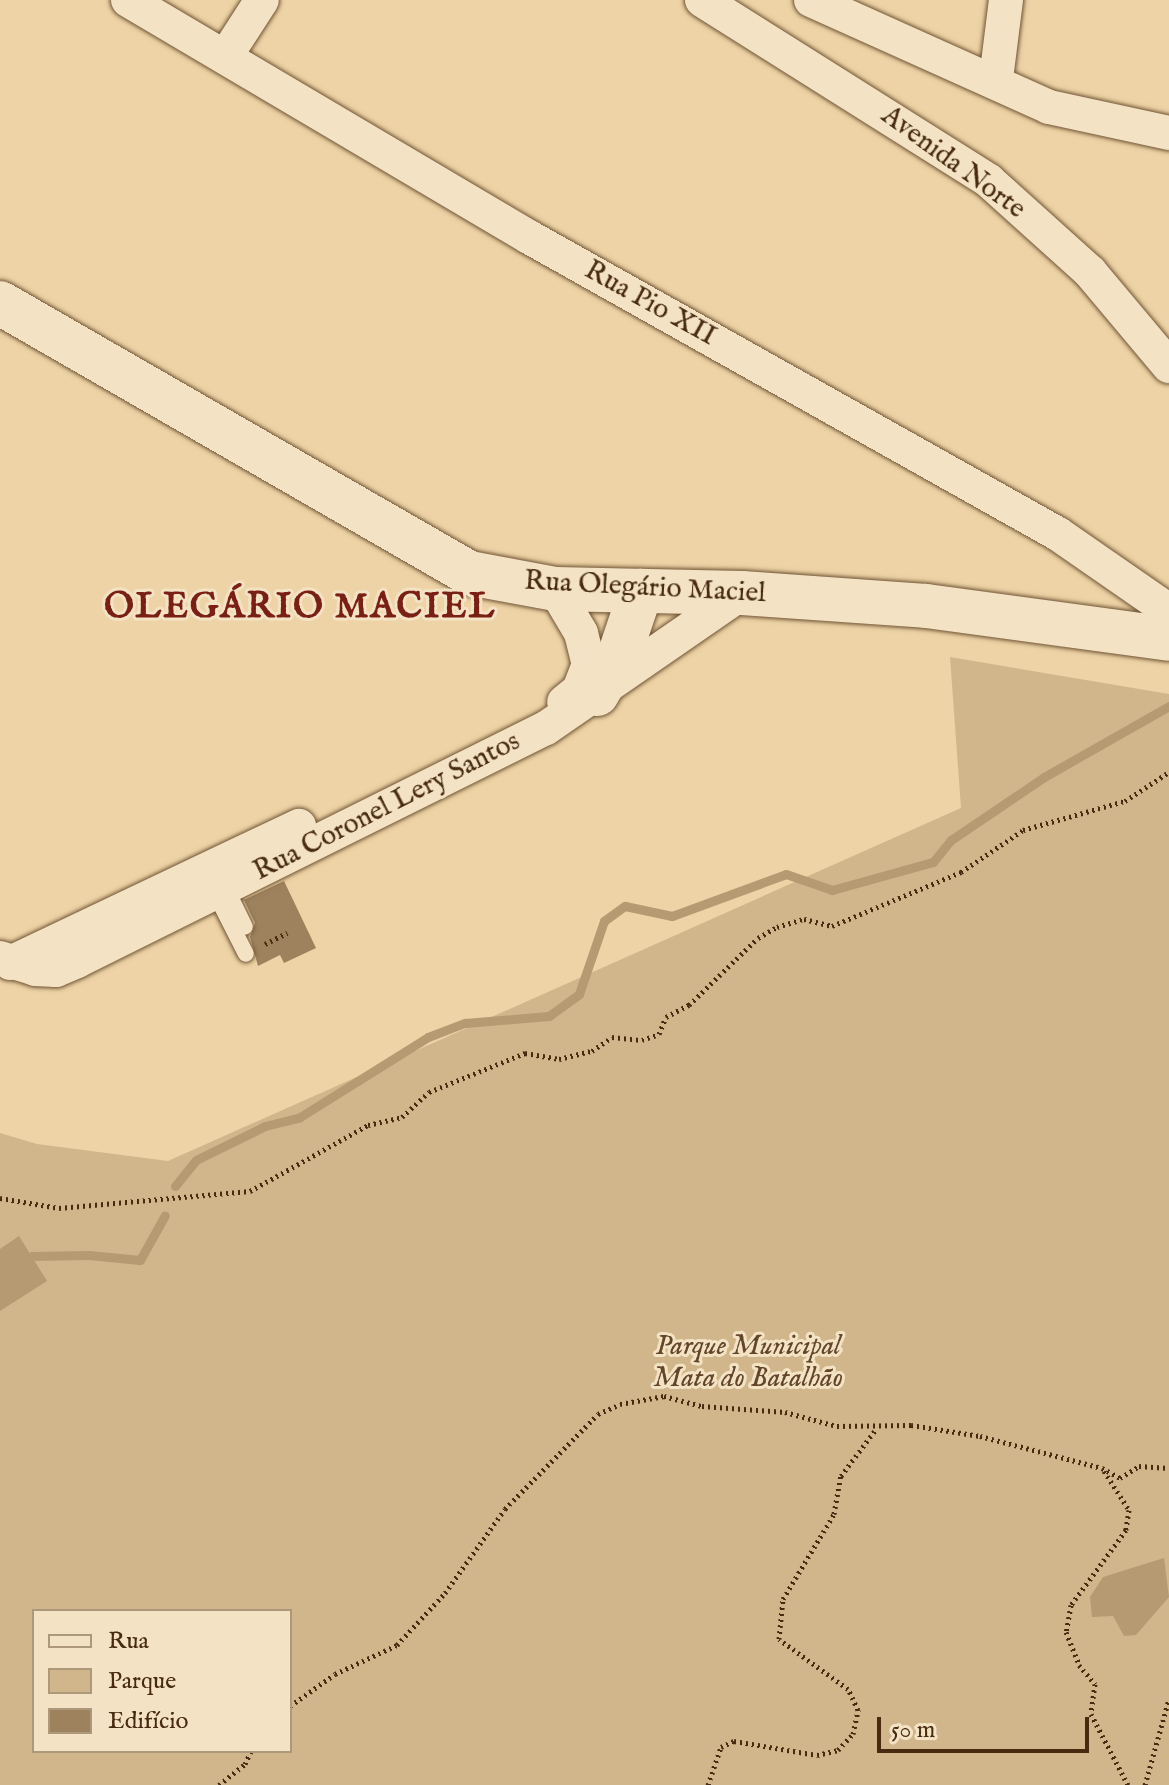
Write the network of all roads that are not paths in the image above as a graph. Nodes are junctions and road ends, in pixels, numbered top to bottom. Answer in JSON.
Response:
{"nodes":[{"id":1,"x":128,"y":0,"type":"edge"},
{"id":2,"x":262,"y":0,"type":"edge"},
{"id":3,"x":703,"y":0,"type":"edge"},
{"id":4,"x":711,"y":0,"type":"edge"},
{"id":5,"x":811,"y":0,"type":"edge"},
{"id":6,"x":1006,"y":0,"type":"edge"},
{"id":7,"x":227,"y":54,"type":"junction"},
{"id":8,"x":996,"y":79,"type":"junction"},
{"id":9,"x":1169,"y":133,"type":"edge"},
{"id":10,"x":0,"y":303,"type":"edge"},
{"id":11,"x":1169,"y":366,"type":"edge"},
{"id":12,"x":555,"y":589,"type":"junction"},
{"id":13,"x":641,"y":591,"type":"junction"},
{"id":14,"x":742,"y":593,"type":"junction"},
{"id":15,"x":1169,"y":611,"type":"edge"},
{"id":16,"x":1169,"y":639,"type":"edge"},
{"id":17,"x":579,"y":699,"type":"junction"},
{"id":18,"x":220,"y":890,"type":"junction"},
{"id":19,"x":245,"y":927,"type":"dead end"},
{"id":20,"x":246,"y":954,"type":"dead end"},
{"id":21,"x":5,"y":961,"type":"edge"}],
"edges":[{"from":1,"to":7,"type":"street","name":"Rua Pio XII"},
{"from":2,"to":7,"type":"street"},
{"from":3,"to":4,"type":"street"},
{"from":3,"to":11,"type":"street","name":"Avenida Norte"},
{"from":5,"to":8,"type":"street"},
{"from":6,"to":8,"type":"street"},
{"from":7,"to":15,"type":"street","name":"Rua Pio XII"},
{"from":8,"to":9,"type":"street"},
{"from":10,"to":12,"type":"street","name":"Rua Olegário Maciel"},
{"from":12,"to":13,"type":"street","name":"Rua Olegário Maciel"},
{"from":12,"to":17,"type":"street"},
{"from":13,"to":14,"type":"street","name":"Rua Olegário Maciel"},
{"from":13,"to":17,"type":"street"},
{"from":14,"to":16,"type":"street","name":"Rua Olegário Maciel"},
{"from":14,"to":17,"type":"street","name":"Rua Coronel Lery Santos"},
{"from":17,"to":18,"type":"street","name":"Rua Coronel Lery Santos"},
{"from":17,"to":21,"type":"street","name":"Rua Coronel Lery Santos"},
{"from":18,"to":19,"type":"lane"},
{"from":18,"to":20,"type":"lane"},
{"from":18,"to":21,"type":"street","name":"Rua Coronel Lery Santos"}]}
